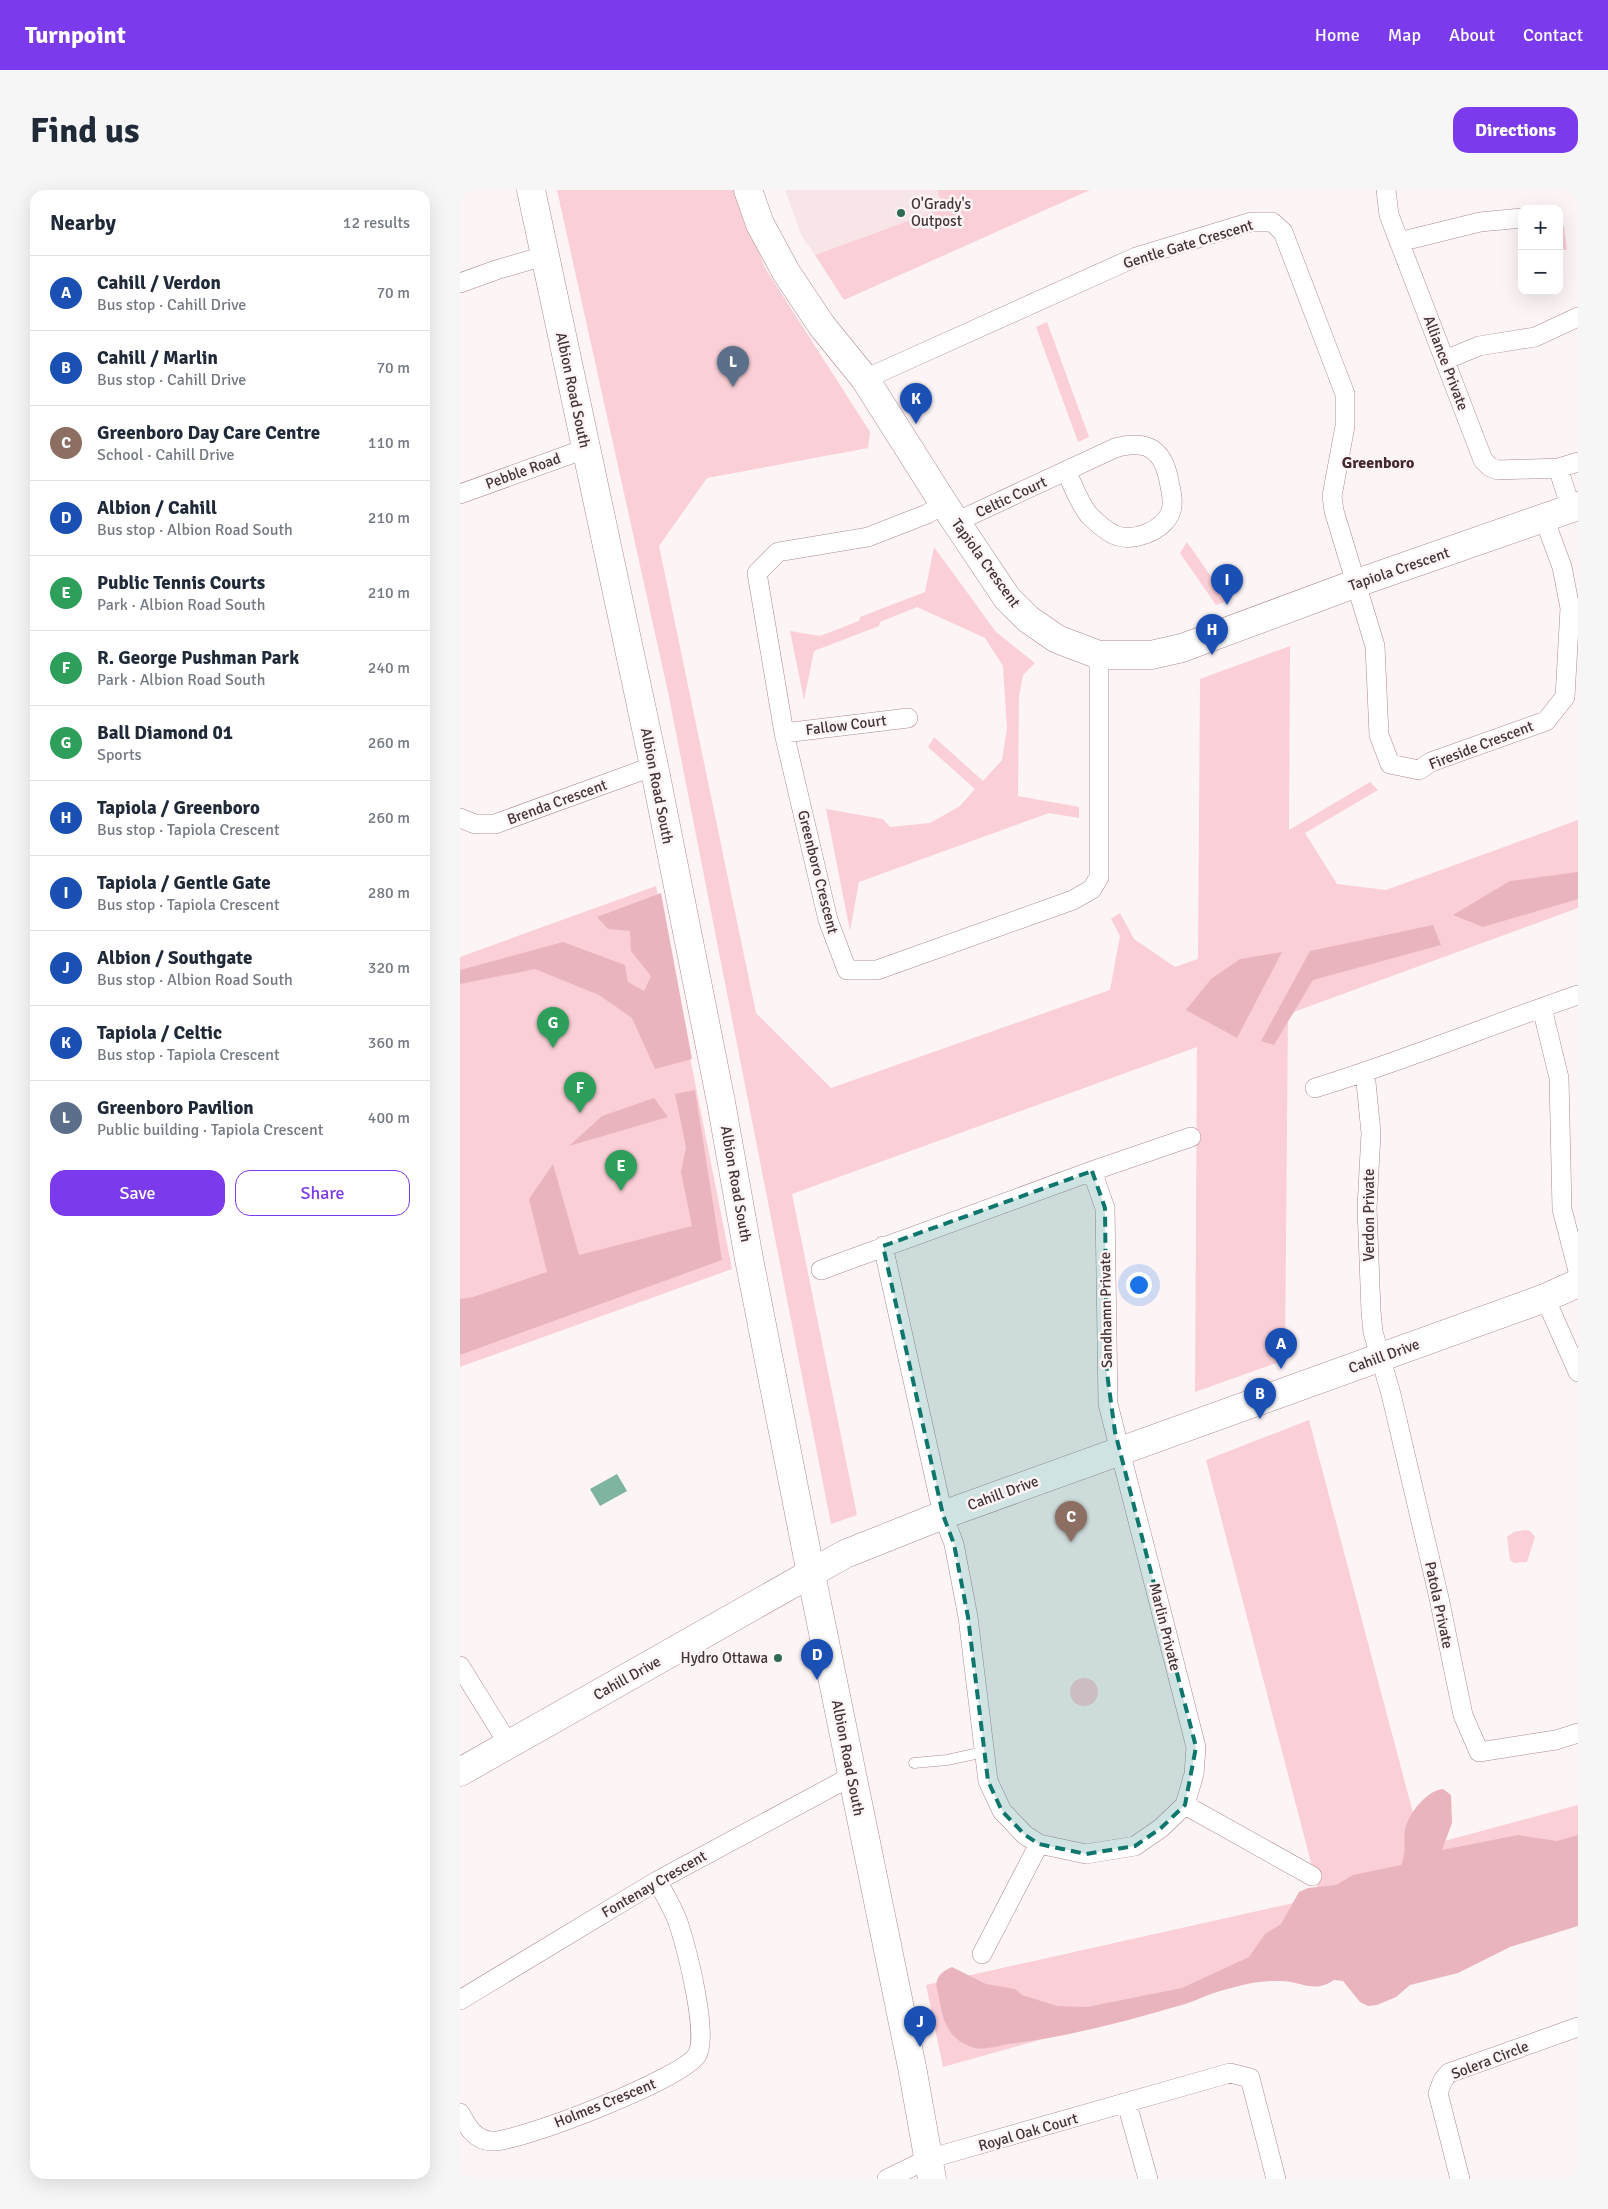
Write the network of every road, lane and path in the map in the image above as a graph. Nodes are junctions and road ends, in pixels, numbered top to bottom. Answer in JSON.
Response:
{"nodes":[{"id":1,"x":531,"y":190,"type":"edge"},
{"id":2,"x":748,"y":190,"type":"edge"},
{"id":3,"x":1386,"y":190,"type":"edge"},
{"id":4,"x":1518,"y":218,"type":"edge"},
{"id":5,"x":1399,"y":242,"type":"junction"},
{"id":6,"x":544,"y":256,"type":"junction"},
{"id":7,"x":460,"y":283,"type":"edge"},
{"id":8,"x":1578,"y":317,"type":"edge"},
{"id":9,"x":1445,"y":360,"type":"junction"},
{"id":10,"x":865,"y":379,"type":"junction"},
{"id":11,"x":585,"y":449,"type":"junction"},
{"id":12,"x":1578,"y":462,"type":"edge"},
{"id":13,"x":1558,"y":468,"type":"junction"},
{"id":14,"x":1066,"y":471,"type":"junction"},
{"id":15,"x":460,"y":494,"type":"edge"},
{"id":16,"x":1574,"y":507,"type":"edge"},
{"id":17,"x":950,"y":513,"type":"junction"},
{"id":18,"x":1544,"y":518,"type":"junction"},
{"id":19,"x":1357,"y":583,"type":"junction"},
{"id":20,"x":1099,"y":655,"type":"junction"},
{"id":21,"x":908,"y":718,"type":"dead end"},
{"id":22,"x":784,"y":733,"type":"junction"},
{"id":23,"x":654,"y":766,"type":"junction"},
{"id":24,"x":460,"y":818,"type":"edge"},
{"id":25,"x":1578,"y":995,"type":"edge"},
{"id":26,"x":1542,"y":1008,"type":"junction"},
{"id":27,"x":1365,"y":1072,"type":"junction"},
{"id":28,"x":1315,"y":1088,"type":"dead end"},
{"id":29,"x":1192,"y":1137,"type":"dead end"},
{"id":30,"x":1092,"y":1171,"type":"junction"},
{"id":31,"x":883,"y":1246,"type":"junction"},
{"id":32,"x":821,"y":1270,"type":"dead end"},
{"id":33,"x":1578,"y":1271,"type":"edge"},
{"id":34,"x":1578,"y":1283,"type":"edge"},
{"id":35,"x":1545,"y":1298,"type":"junction"},
{"id":36,"x":1382,"y":1357,"type":"junction"},
{"id":37,"x":1578,"y":1372,"type":"edge"},
{"id":38,"x":1120,"y":1451,"type":"junction"},
{"id":39,"x":943,"y":1515,"type":"junction"},
{"id":40,"x":811,"y":1574,"type":"junction"},
{"id":41,"x":460,"y":1666,"type":"edge"},
{"id":42,"x":1578,"y":1734,"type":"edge"},
{"id":43,"x":509,"y":1745,"type":"junction"},
{"id":44,"x":984,"y":1752,"type":"junction"},
{"id":45,"x":914,"y":1763,"type":"dead end"},
{"id":46,"x":460,"y":1772,"type":"edge"},
{"id":47,"x":852,"y":1776,"type":"junction"},
{"id":48,"x":1185,"y":1805,"type":"junction"},
{"id":49,"x":1039,"y":1844,"type":"junction"},
{"id":50,"x":1312,"y":1876,"type":"dead end"},
{"id":51,"x":657,"y":1881,"type":"junction"},
{"id":52,"x":982,"y":1954,"type":"dead end"},
{"id":53,"x":460,"y":2000,"type":"edge"},
{"id":54,"x":1578,"y":2027,"type":"edge"},
{"id":55,"x":1127,"y":2104,"type":"junction"},
{"id":56,"x":460,"y":2113,"type":"edge"},
{"id":57,"x":930,"y":2169,"type":"edge"},
{"id":58,"x":887,"y":2179,"type":"edge"},
{"id":59,"x":1148,"y":2179,"type":"edge"},
{"id":60,"x":1276,"y":2179,"type":"edge"},
{"id":61,"x":1460,"y":2179,"type":"edge"}],
"edges":[{"from":1,"to":6,"type":"street","name":"Albion Road South"},
{"from":2,"to":10,"type":"street","name":"Tapiola Crescent"},
{"from":3,"to":5,"type":"street","name":"Alliance Private"},
{"from":4,"to":5,"type":"street"},
{"from":5,"to":9,"type":"street","name":"Alliance Private"},
{"from":6,"to":7,"type":"street"},
{"from":6,"to":11,"type":"street","name":"Albion Road South"},
{"from":8,"to":9,"type":"street"},
{"from":9,"to":13,"type":"street","name":"Alliance Private"},
{"from":10,"to":17,"type":"street","name":"Tapiola Crescent"},
{"from":10,"to":19,"type":"street","name":"Gentle Gate Crescent"},
{"from":11,"to":15,"type":"street","name":"Pebble Road"},
{"from":11,"to":23,"type":"street","name":"Albion Road South"},
{"from":12,"to":13,"type":"street","name":"Alliance Private"},
{"from":13,"to":16,"type":"street"},
{"from":14,"to":14,"type":"street","name":"Celtic Court"},
{"from":14,"to":17,"type":"street","name":"Celtic Court"},
{"from":16,"to":18,"type":"street","name":"Tapiola Crescent"},
{"from":17,"to":20,"type":"street","name":"Tapiola Crescent"},
{"from":17,"to":22,"type":"street","name":"Greenboro Crescent"},
{"from":18,"to":19,"type":"street","name":"Tapiola Crescent"},
{"from":18,"to":19,"type":"street","name":"Fireside Crescent"},
{"from":19,"to":20,"type":"street","name":"Tapiola Crescent"},
{"from":20,"to":22,"type":"street","name":"Greenboro Crescent"},
{"from":21,"to":22,"type":"street","name":"Fallow Court"},
{"from":23,"to":24,"type":"street","name":"Brenda Crescent"},
{"from":23,"to":40,"type":"street","name":"Albion Road South"},
{"from":25,"to":26,"type":"street"},
{"from":26,"to":27,"type":"street"},
{"from":26,"to":33,"type":"street"},
{"from":27,"to":28,"type":"street"},
{"from":27,"to":36,"type":"street","name":"Verdon Private"},
{"from":29,"to":30,"type":"street"},
{"from":30,"to":31,"type":"street"},
{"from":30,"to":38,"type":"street","name":"Sandhamn Private"},
{"from":31,"to":32,"type":"street"},
{"from":31,"to":39,"type":"street"},
{"from":34,"to":35,"type":"street","name":"Cahill Drive"},
{"from":35,"to":36,"type":"street","name":"Cahill Drive"},
{"from":35,"to":37,"type":"street"},
{"from":36,"to":38,"type":"street","name":"Cahill Drive"},
{"from":36,"to":42,"type":"street","name":"Patola Private"},
{"from":38,"to":39,"type":"street","name":"Cahill Drive"},
{"from":38,"to":48,"type":"street","name":"Marlin Private"},
{"from":39,"to":40,"type":"street","name":"Cahill Drive"},
{"from":39,"to":44,"type":"street"},
{"from":40,"to":43,"type":"street","name":"Cahill Drive"},
{"from":40,"to":47,"type":"street","name":"Albion Road South"},
{"from":41,"to":43,"type":"street"},
{"from":43,"to":46,"type":"street","name":"Cahill Drive"},
{"from":44,"to":45,"type":"lane"},
{"from":44,"to":49,"type":"street"},
{"from":47,"to":51,"type":"street","name":"Fontenay Crescent"},
{"from":47,"to":57,"type":"street","name":"Albion Road South"},
{"from":48,"to":49,"type":"street"},
{"from":48,"to":50,"type":"street"},
{"from":49,"to":52,"type":"street"},
{"from":51,"to":53,"type":"street","name":"Fontenay Crescent"},
{"from":51,"to":56,"type":"street","name":"Holmes Crescent"},
{"from":54,"to":61,"type":"street","name":"Solera Circle"},
{"from":55,"to":57,"type":"street","name":"Royal Oak Court"},
{"from":55,"to":59,"type":"street"},
{"from":55,"to":60,"type":"street","name":"Royal Oak Court"},
{"from":57,"to":58,"type":"street","name":"Royal Oak Court"}]}
